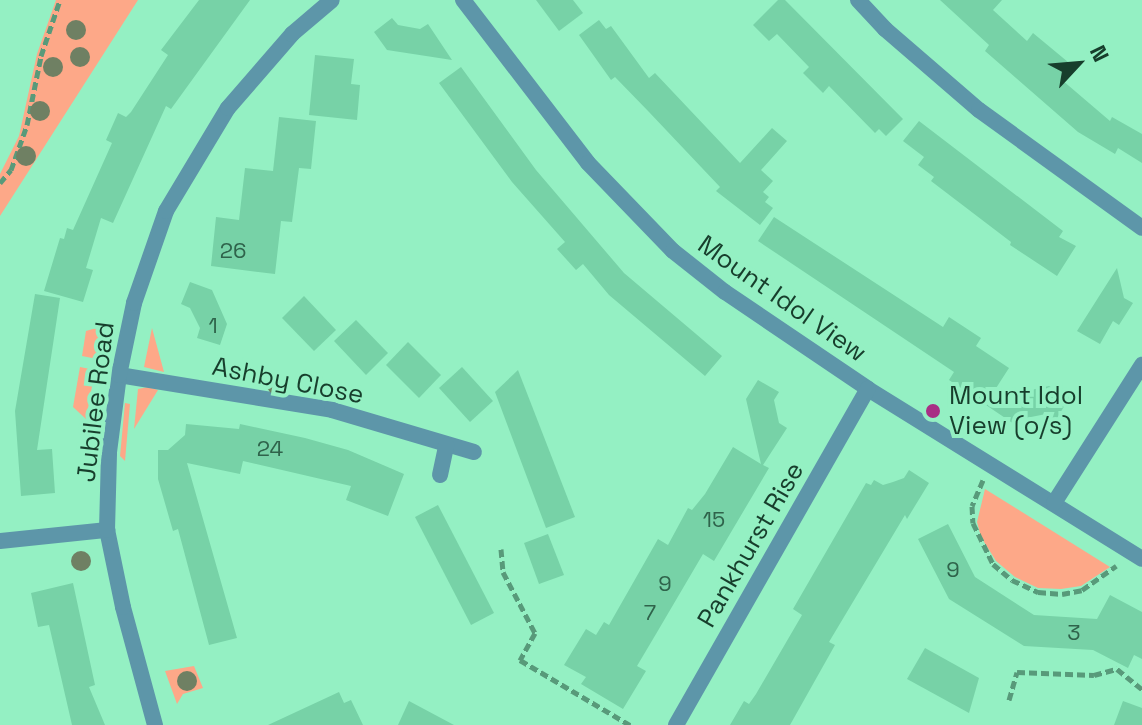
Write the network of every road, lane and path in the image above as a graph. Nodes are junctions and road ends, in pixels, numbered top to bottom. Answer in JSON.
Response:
{"nodes":[{"id":1,"x":60,"y":0,"type":"edge"},
{"id":2,"x":332,"y":0,"type":"edge"},
{"id":3,"x":463,"y":0,"type":"edge"},
{"id":4,"x":858,"y":0,"type":"edge"},
{"id":5,"x":0,"y":183,"type":"edge"},
{"id":6,"x":1142,"y":228,"type":"edge"},
{"id":7,"x":1142,"y":365,"type":"edge"},
{"id":8,"x":119,"y":375,"type":"junction"},
{"id":9,"x":868,"y":389,"type":"junction"},
{"id":10,"x":446,"y":446,"type":"junction"},
{"id":11,"x":474,"y":452,"type":"dead end"},
{"id":12,"x":990,"y":463,"type":"junction"},
{"id":13,"x":440,"y":475,"type":"dead end"},
{"id":14,"x":1054,"y":503,"type":"junction"},
{"id":15,"x":107,"y":530,"type":"junction"},
{"id":16,"x":0,"y":541,"type":"edge"},
{"id":17,"x":501,"y":549,"type":"dead end"},
{"id":18,"x":1137,"y":557,"type":"edge"},
{"id":19,"x":1142,"y":689,"type":"edge"},
{"id":20,"x":1009,"y":700,"type":"dead end"},
{"id":21,"x":155,"y":725,"type":"edge"},
{"id":22,"x":630,"y":725,"type":"edge"},
{"id":23,"x":676,"y":725,"type":"edge"}],
"edges":[{"from":1,"to":5,"type":"path"},
{"from":2,"to":8,"type":"street","name":"Jubilee Road"},
{"from":3,"to":9,"type":"street","name":"Mount Idol View"},
{"from":4,"to":6,"type":"street"},
{"from":7,"to":14,"type":"street"},
{"from":8,"to":10,"type":"street","name":"Ashby Close"},
{"from":8,"to":15,"type":"street","name":"Jubilee Road"},
{"from":9,"to":12,"type":"street","name":"Mount Idol View"},
{"from":9,"to":23,"type":"street","name":"Pankhurst Rise"},
{"from":10,"to":11,"type":"street","name":"Ashby Close"},
{"from":10,"to":13,"type":"street"},
{"from":12,"to":14,"type":"street","name":"Mount Idol View"},
{"from":12,"to":18,"type":"path"},
{"from":14,"to":18,"type":"street","name":"Mount Idol View"},
{"from":15,"to":16,"type":"street"},
{"from":15,"to":21,"type":"street","name":"Jubilee Road"},
{"from":17,"to":22,"type":"path"},
{"from":19,"to":20,"type":"path"}]}
